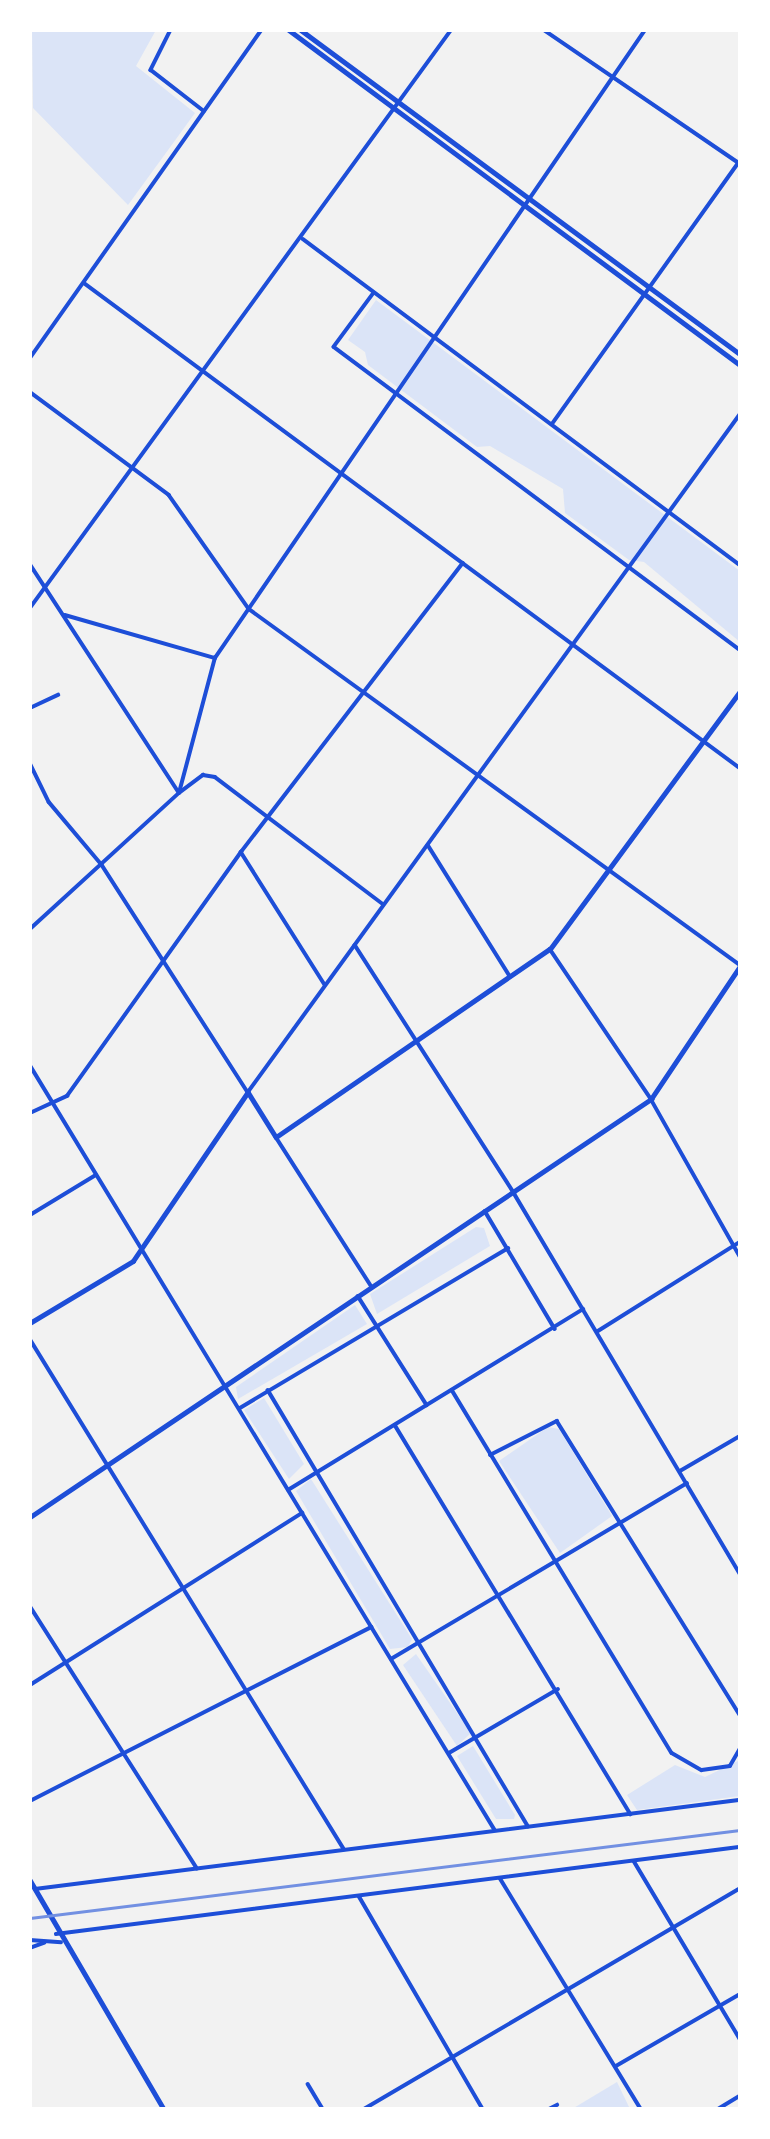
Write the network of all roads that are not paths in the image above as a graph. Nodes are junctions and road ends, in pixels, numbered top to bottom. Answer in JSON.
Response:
{"nodes":[{"id":1,"x":171,"y":30,"type":"edge"},
{"id":2,"x":261,"y":30,"type":"edge"},
{"id":3,"x":289,"y":30,"type":"edge"},
{"id":4,"x":301,"y":30,"type":"edge"},
{"id":5,"x":451,"y":30,"type":"edge"},
{"id":6,"x":544,"y":30,"type":"edge"},
{"id":7,"x":645,"y":30,"type":"edge"},
{"id":8,"x":612,"y":76,"type":"junction"},
{"id":9,"x":400,"y":102,"type":"junction"},
{"id":10,"x":395,"y":109,"type":"junction"},
{"id":11,"x":204,"y":111,"type":"junction"},
{"id":12,"x":740,"y":162,"type":"edge"},
{"id":13,"x":530,"y":199,"type":"junction"},
{"id":14,"x":525,"y":206,"type":"junction"},
{"id":15,"x":303,"y":239,"type":"junction"},
{"id":16,"x":84,"y":283,"type":"junction"},
{"id":17,"x":650,"y":288,"type":"junction"},
{"id":18,"x":374,"y":293,"type":"junction"},
{"id":19,"x":645,"y":295,"type":"junction"},
{"id":20,"x":436,"y":338,"type":"junction"},
{"id":21,"x":740,"y":354,"type":"edge"},
{"id":22,"x":30,"y":358,"type":"edge"},
{"id":23,"x":740,"y":365,"type":"edge"},
{"id":24,"x":203,"y":373,"type":"junction"},
{"id":25,"x":30,"y":392,"type":"edge"},
{"id":26,"x":396,"y":394,"type":"junction"},
{"id":27,"x":740,"y":414,"type":"edge"},
{"id":28,"x":552,"y":424,"type":"junction"},
{"id":29,"x":131,"y":468,"type":"junction"},
{"id":30,"x":341,"y":473,"type":"junction"},
{"id":31,"x":669,"y":511,"type":"junction"},
{"id":32,"x":463,"y":563,"type":"junction"},
{"id":33,"x":30,"y":565,"type":"edge"},
{"id":34,"x":630,"y":565,"type":"junction"},
{"id":35,"x":740,"y":565,"type":"edge"},
{"id":36,"x":47,"y":589,"type":"junction"},
{"id":37,"x":30,"y":608,"type":"edge"},
{"id":38,"x":248,"y":609,"type":"junction"},
{"id":39,"x":65,"y":615,"type":"junction"},
{"id":40,"x":573,"y":645,"type":"junction"},
{"id":41,"x":740,"y":650,"type":"edge"},
{"id":42,"x":215,"y":657,"type":"junction"},
{"id":43,"x":740,"y":691,"type":"edge"},
{"id":44,"x":58,"y":695,"type":"dead end"},
{"id":45,"x":362,"y":697,"type":"junction"},
{"id":46,"x":30,"y":708,"type":"edge"},
{"id":47,"x":703,"y":740,"type":"junction"},
{"id":48,"x":30,"y":763,"type":"edge"},
{"id":49,"x":740,"y":768,"type":"edge"},
{"id":50,"x":477,"y":777,"type":"junction"},
{"id":51,"x":179,"y":793,"type":"junction"},
{"id":52,"x":266,"y":819,"type":"junction"},
{"id":53,"x":428,"y":845,"type":"junction"},
{"id":54,"x":241,"y":852,"type":"junction"},
{"id":55,"x":102,"y":864,"type":"junction"},
{"id":56,"x":606,"y":872,"type":"junction"},
{"id":57,"x":383,"y":905,"type":"junction"},
{"id":58,"x":30,"y":929,"type":"edge"},
{"id":59,"x":355,"y":945,"type":"junction"},
{"id":60,"x":550,"y":948,"type":"junction"},
{"id":61,"x":163,"y":961,"type":"junction"},
{"id":62,"x":740,"y":966,"type":"edge"},
{"id":63,"x":510,"y":976,"type":"junction"},
{"id":64,"x":325,"y":985,"type":"junction"},
{"id":65,"x":416,"y":1040,"type":"junction"},
{"id":66,"x":30,"y":1065,"type":"edge"},
{"id":67,"x":248,"y":1092,"type":"junction"},
{"id":68,"x":651,"y":1099,"type":"junction"},
{"id":69,"x":53,"y":1104,"type":"junction"},
{"id":70,"x":30,"y":1113,"type":"edge"},
{"id":71,"x":276,"y":1137,"type":"junction"},
{"id":72,"x":96,"y":1175,"type":"junction"},
{"id":73,"x":514,"y":1193,"type":"junction"},
{"id":74,"x":485,"y":1211,"type":"junction"},
{"id":75,"x":30,"y":1215,"type":"edge"},
{"id":76,"x":740,"y":1242,"type":"edge"},
{"id":77,"x":140,"y":1244,"type":"junction"},
{"id":78,"x":508,"y":1248,"type":"junction"},
{"id":79,"x":736,"y":1248,"type":"junction"},
{"id":80,"x":740,"y":1256,"type":"edge"},
{"id":81,"x":372,"y":1287,"type":"junction"},
{"id":82,"x":358,"y":1296,"type":"junction"},
{"id":83,"x":583,"y":1309,"type":"junction"},
{"id":84,"x":30,"y":1323,"type":"edge"},
{"id":85,"x":375,"y":1324,"type":"junction"},
{"id":86,"x":555,"y":1329,"type":"junction"},
{"id":87,"x":597,"y":1331,"type":"junction"},
{"id":88,"x":30,"y":1339,"type":"edge"},
{"id":89,"x":226,"y":1386,"type":"junction"},
{"id":90,"x":268,"y":1390,"type":"junction"},
{"id":91,"x":452,"y":1390,"type":"junction"},
{"id":92,"x":427,"y":1405,"type":"junction"},
{"id":93,"x":240,"y":1408,"type":"junction"},
{"id":94,"x":395,"y":1425,"type":"junction"},
{"id":95,"x":740,"y":1436,"type":"edge"},
{"id":96,"x":490,"y":1455,"type":"junction"},
{"id":97,"x":107,"y":1465,"type":"junction"},
{"id":98,"x":680,"y":1471,"type":"junction"},
{"id":99,"x":314,"y":1473,"type":"junction"},
{"id":100,"x":687,"y":1483,"type":"junction"},
{"id":101,"x":288,"y":1490,"type":"junction"},
{"id":102,"x":302,"y":1513,"type":"junction"},
{"id":103,"x":30,"y":1517,"type":"edge"},
{"id":104,"x":621,"y":1521,"type":"junction"},
{"id":105,"x":553,"y":1562,"type":"junction"},
{"id":106,"x":740,"y":1574,"type":"edge"},
{"id":107,"x":186,"y":1590,"type":"junction"},
{"id":108,"x":499,"y":1596,"type":"junction"},
{"id":109,"x":30,"y":1606,"type":"edge"},
{"id":110,"x":370,"y":1628,"type":"junction"},
{"id":111,"x":419,"y":1644,"type":"junction"},
{"id":112,"x":390,"y":1660,"type":"junction"},
{"id":113,"x":67,"y":1662,"type":"junction"},
{"id":114,"x":30,"y":1685,"type":"edge"},
{"id":115,"x":558,"y":1689,"type":"junction"},
{"id":116,"x":247,"y":1690,"type":"junction"},
{"id":117,"x":740,"y":1715,"type":"edge"},
{"id":118,"x":476,"y":1739,"type":"junction"},
{"id":119,"x":740,"y":1749,"type":"edge"},
{"id":120,"x":449,"y":1753,"type":"junction"},
{"id":121,"x":125,"y":1754,"type":"junction"},
{"id":122,"x":740,"y":1800,"type":"edge"},
{"id":123,"x":30,"y":1801,"type":"edge"},
{"id":124,"x":631,"y":1814,"type":"junction"},
{"id":125,"x":528,"y":1826,"type":"junction"},
{"id":126,"x":495,"y":1830,"type":"junction"},
{"id":127,"x":740,"y":1847,"type":"edge"},
{"id":128,"x":344,"y":1849,"type":"junction"},
{"id":129,"x":634,"y":1861,"type":"junction"},
{"id":130,"x":197,"y":1868,"type":"junction"},
{"id":131,"x":500,"y":1877,"type":"junction"},
{"id":132,"x":30,"y":1880,"type":"edge"},
{"id":133,"x":740,"y":1888,"type":"edge"},
{"id":134,"x":35,"y":1889,"type":"junction"},
{"id":135,"x":359,"y":1896,"type":"junction"},
{"id":136,"x":673,"y":1929,"type":"junction"},
{"id":137,"x":57,"y":1934,"type":"junction"},
{"id":138,"x":30,"y":1940,"type":"edge"},
{"id":139,"x":46,"y":1942,"type":"junction"},
{"id":140,"x":61,"y":1942,"type":"junction"},
{"id":141,"x":30,"y":1948,"type":"edge"},
{"id":142,"x":568,"y":1989,"type":"junction"},
{"id":143,"x":740,"y":1994,"type":"edge"},
{"id":144,"x":720,"y":2006,"type":"junction"},
{"id":145,"x":740,"y":2039,"type":"edge"},
{"id":146,"x":450,"y":2056,"type":"junction"},
{"id":147,"x":616,"y":2066,"type":"junction"},
{"id":148,"x":308,"y":2084,"type":"dead end"},
{"id":149,"x":740,"y":2096,"type":"edge"},
{"id":150,"x":557,"y":2105,"type":"dead end"},
{"id":151,"x":163,"y":2109,"type":"edge"},
{"id":152,"x":323,"y":2109,"type":"edge"},
{"id":153,"x":365,"y":2109,"type":"edge"},
{"id":154,"x":483,"y":2109,"type":"edge"},
{"id":155,"x":549,"y":2109,"type":"edge"},
{"id":156,"x":641,"y":2109,"type":"edge"},
{"id":157,"x":718,"y":2109,"type":"edge"}],
"edges":[{"from":1,"to":11,"type":"street"},
{"from":2,"to":11,"type":"street"},
{"from":3,"to":10,"type":"street"},
{"from":4,"to":9,"type":"street"},
{"from":5,"to":9,"type":"street"},
{"from":6,"to":8,"type":"street"},
{"from":7,"to":8,"type":"street"},
{"from":8,"to":12,"type":"street"},
{"from":8,"to":13,"type":"street"},
{"from":9,"to":10,"type":"street"},
{"from":9,"to":13,"type":"street"},
{"from":10,"to":14,"type":"street"},
{"from":10,"to":15,"type":"street"},
{"from":11,"to":16,"type":"street"},
{"from":12,"to":17,"type":"street"},
{"from":13,"to":14,"type":"street"},
{"from":13,"to":17,"type":"street"},
{"from":14,"to":19,"type":"street"},
{"from":14,"to":20,"type":"street"},
{"from":15,"to":18,"type":"street"},
{"from":15,"to":24,"type":"street"},
{"from":16,"to":22,"type":"street"},
{"from":16,"to":24,"type":"street"},
{"from":17,"to":19,"type":"street"},
{"from":17,"to":21,"type":"street"},
{"from":18,"to":20,"type":"street"},
{"from":18,"to":26,"type":"street"},
{"from":19,"to":23,"type":"street"},
{"from":19,"to":28,"type":"street"},
{"from":20,"to":26,"type":"street"},
{"from":20,"to":28,"type":"street"},
{"from":24,"to":29,"type":"street"},
{"from":24,"to":30,"type":"street"},
{"from":25,"to":29,"type":"street"},
{"from":26,"to":30,"type":"street"},
{"from":26,"to":34,"type":"street"},
{"from":27,"to":31,"type":"street"},
{"from":28,"to":31,"type":"street"},
{"from":29,"to":36,"type":"street"},
{"from":29,"to":38,"type":"street"},
{"from":30,"to":32,"type":"street"},
{"from":30,"to":38,"type":"street"},
{"from":31,"to":34,"type":"street"},
{"from":31,"to":35,"type":"street"},
{"from":32,"to":40,"type":"street"},
{"from":32,"to":45,"type":"street"},
{"from":33,"to":36,"type":"street"},
{"from":34,"to":40,"type":"street"},
{"from":34,"to":41,"type":"street"},
{"from":36,"to":37,"type":"street"},
{"from":36,"to":39,"type":"street"},
{"from":38,"to":42,"type":"street"},
{"from":38,"to":45,"type":"street"},
{"from":39,"to":42,"type":"street"},
{"from":39,"to":51,"type":"street"},
{"from":40,"to":47,"type":"street"},
{"from":40,"to":50,"type":"street"},
{"from":42,"to":51,"type":"street"},
{"from":43,"to":47,"type":"street"},
{"from":44,"to":46,"type":"street"},
{"from":45,"to":50,"type":"street"},
{"from":45,"to":52,"type":"street"},
{"from":47,"to":49,"type":"street"},
{"from":47,"to":56,"type":"street"},
{"from":48,"to":55,"type":"street"},
{"from":50,"to":53,"type":"street"},
{"from":50,"to":56,"type":"street"},
{"from":51,"to":52,"type":"street"},
{"from":51,"to":55,"type":"street"},
{"from":52,"to":54,"type":"street"},
{"from":52,"to":57,"type":"street"},
{"from":53,"to":57,"type":"street"},
{"from":53,"to":63,"type":"street"},
{"from":54,"to":61,"type":"street"},
{"from":54,"to":64,"type":"street"},
{"from":55,"to":58,"type":"street"},
{"from":55,"to":61,"type":"street"},
{"from":56,"to":60,"type":"street"},
{"from":56,"to":62,"type":"street"},
{"from":57,"to":59,"type":"street"},
{"from":59,"to":64,"type":"street"},
{"from":59,"to":65,"type":"street"},
{"from":60,"to":63,"type":"street"},
{"from":60,"to":68,"type":"street"},
{"from":61,"to":67,"type":"street"},
{"from":61,"to":69,"type":"street"},
{"from":62,"to":68,"type":"street"},
{"from":63,"to":65,"type":"street"},
{"from":64,"to":67,"type":"street"},
{"from":65,"to":71,"type":"street"},
{"from":65,"to":73,"type":"street"},
{"from":66,"to":69,"type":"street"},
{"from":67,"to":71,"type":"street"},
{"from":67,"to":77,"type":"street"},
{"from":68,"to":73,"type":"street"},
{"from":68,"to":79,"type":"street"},
{"from":69,"to":70,"type":"street"},
{"from":69,"to":72,"type":"street"},
{"from":71,"to":81,"type":"street"},
{"from":72,"to":75,"type":"street"},
{"from":72,"to":77,"type":"street"},
{"from":73,"to":74,"type":"street"},
{"from":73,"to":83,"type":"street"},
{"from":74,"to":78,"type":"street"},
{"from":74,"to":81,"type":"street"},
{"from":76,"to":79,"type":"street"},
{"from":77,"to":84,"type":"street"},
{"from":77,"to":89,"type":"street"},
{"from":78,"to":85,"type":"street"},
{"from":78,"to":86,"type":"street"},
{"from":79,"to":80,"type":"street"},
{"from":79,"to":87,"type":"street"},
{"from":81,"to":82,"type":"street"},
{"from":82,"to":85,"type":"street"},
{"from":82,"to":89,"type":"street"},
{"from":83,"to":86,"type":"street"},
{"from":83,"to":87,"type":"street"},
{"from":85,"to":90,"type":"street"},
{"from":85,"to":92,"type":"street"},
{"from":86,"to":91,"type":"street"},
{"from":87,"to":98,"type":"street"},
{"from":88,"to":97,"type":"street"},
{"from":89,"to":93,"type":"street"},
{"from":89,"to":97,"type":"street"},
{"from":90,"to":93,"type":"street"},
{"from":90,"to":99,"type":"street"},
{"from":91,"to":92,"type":"street"},
{"from":91,"to":96,"type":"street"},
{"from":92,"to":94,"type":"street"},
{"from":93,"to":101,"type":"street"},
{"from":94,"to":99,"type":"street"},
{"from":94,"to":108,"type":"street"},
{"from":95,"to":98,"type":"street"},
{"from":96,"to":104,"type":"street"},
{"from":96,"to":105,"type":"street"},
{"from":97,"to":103,"type":"street"},
{"from":97,"to":107,"type":"street"},
{"from":98,"to":100,"type":"street"},
{"from":99,"to":101,"type":"street"},
{"from":99,"to":111,"type":"street"},
{"from":100,"to":104,"type":"street"},
{"from":100,"to":106,"type":"street"},
{"from":101,"to":102,"type":"street"},
{"from":102,"to":107,"type":"street"},
{"from":102,"to":110,"type":"street"},
{"from":104,"to":105,"type":"street"},
{"from":104,"to":117,"type":"street"},
{"from":105,"to":108,"type":"street"},
{"from":105,"to":119,"type":"street"},
{"from":107,"to":113,"type":"street"},
{"from":107,"to":116,"type":"street"},
{"from":108,"to":111,"type":"street"},
{"from":108,"to":115,"type":"street"},
{"from":109,"to":113,"type":"street"},
{"from":110,"to":112,"type":"street"},
{"from":110,"to":116,"type":"street"},
{"from":111,"to":112,"type":"street"},
{"from":111,"to":118,"type":"street"},
{"from":112,"to":120,"type":"street"},
{"from":113,"to":114,"type":"street"},
{"from":113,"to":121,"type":"street"},
{"from":115,"to":118,"type":"street"},
{"from":115,"to":124,"type":"street"},
{"from":116,"to":121,"type":"street"},
{"from":116,"to":128,"type":"street"},
{"from":118,"to":120,"type":"street"},
{"from":118,"to":125,"type":"street"},
{"from":120,"to":126,"type":"street"},
{"from":121,"to":123,"type":"street"},
{"from":121,"to":130,"type":"street"},
{"from":122,"to":124,"type":"street"},
{"from":124,"to":125,"type":"street"},
{"from":125,"to":126,"type":"street"},
{"from":126,"to":128,"type":"street"},
{"from":127,"to":129,"type":"street"},
{"from":128,"to":130,"type":"street"},
{"from":129,"to":131,"type":"street"},
{"from":129,"to":136,"type":"street"},
{"from":130,"to":134,"type":"street"},
{"from":131,"to":135,"type":"street"},
{"from":131,"to":142,"type":"street"},
{"from":132,"to":134,"type":"street"},
{"from":133,"to":136,"type":"street"},
{"from":134,"to":137,"type":"street"},
{"from":135,"to":137,"type":"street"},
{"from":135,"to":146,"type":"street"},
{"from":136,"to":142,"type":"street"},
{"from":136,"to":144,"type":"street"},
{"from":137,"to":140,"type":"street"},
{"from":138,"to":139,"type":"street"},
{"from":139,"to":140,"type":"street"},
{"from":139,"to":141,"type":"street"},
{"from":140,"to":151,"type":"street"},
{"from":142,"to":146,"type":"street"},
{"from":142,"to":147,"type":"street"},
{"from":143,"to":144,"type":"street"},
{"from":144,"to":145,"type":"street"},
{"from":144,"to":147,"type":"street"},
{"from":146,"to":153,"type":"street"},
{"from":146,"to":154,"type":"street"},
{"from":147,"to":156,"type":"street"},
{"from":148,"to":152,"type":"street"},
{"from":149,"to":157,"type":"street"},
{"from":150,"to":155,"type":"street"}]}
